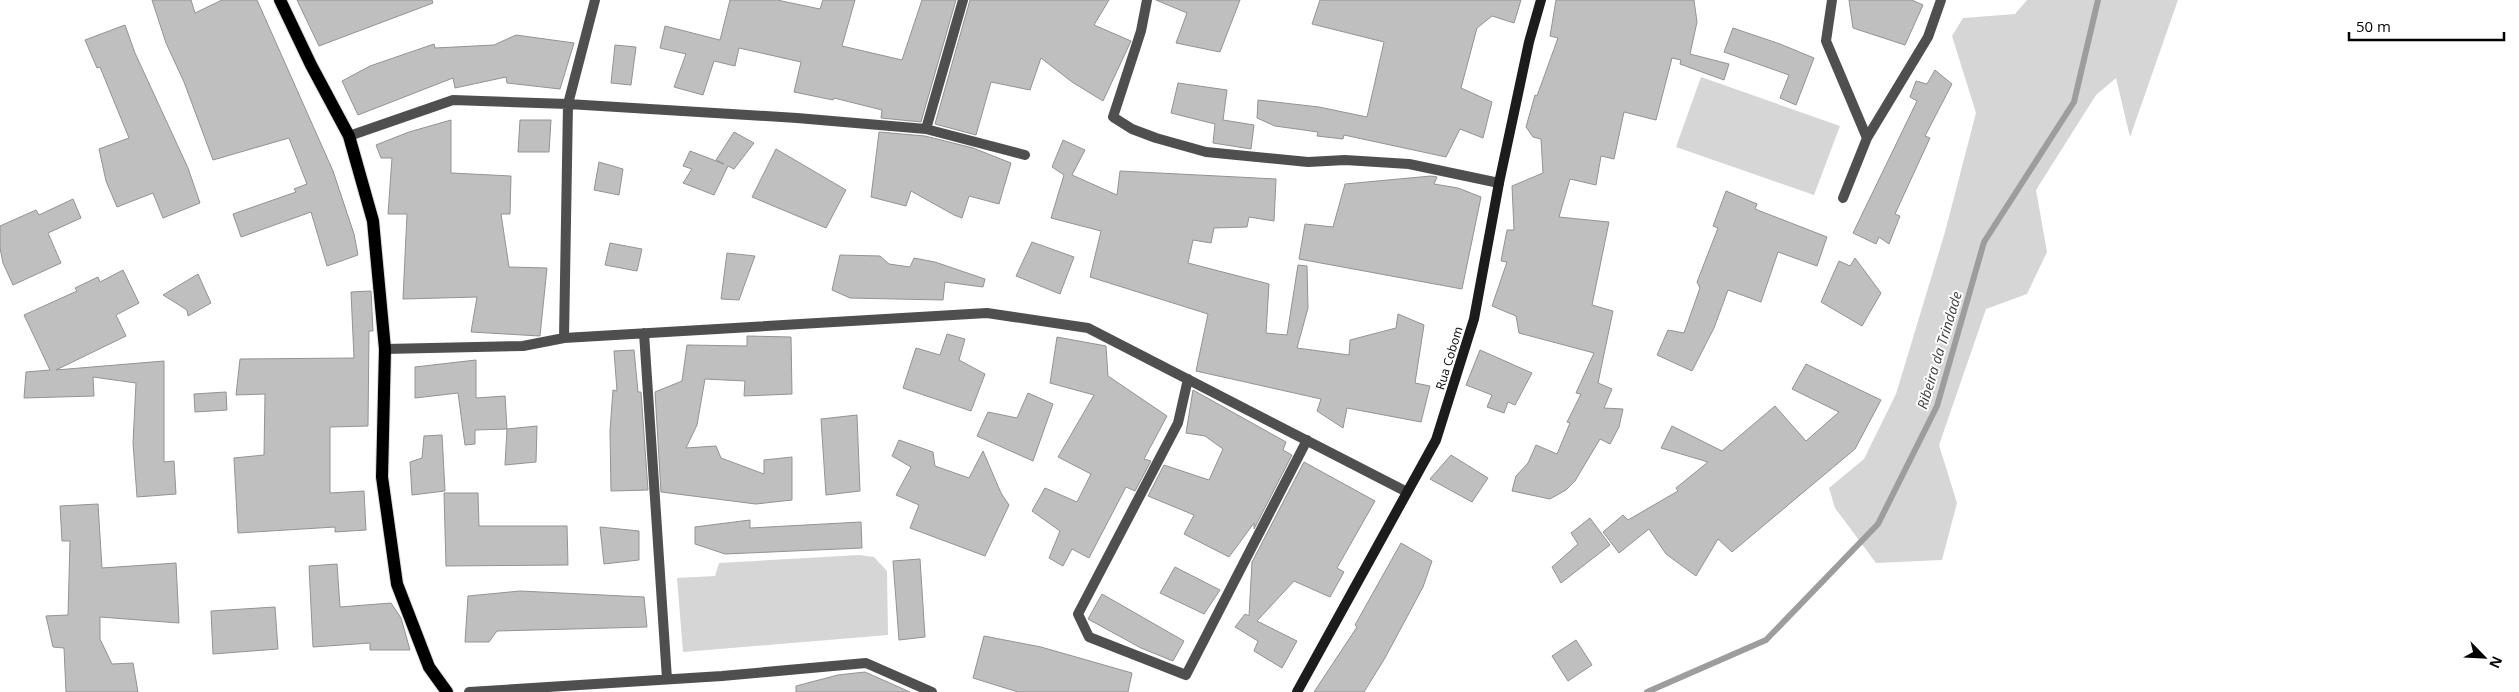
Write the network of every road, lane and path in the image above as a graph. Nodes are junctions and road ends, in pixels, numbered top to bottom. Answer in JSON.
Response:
{"nodes":[{"id":1,"x":280,"y":0,"type":"edge"},
{"id":2,"x":595,"y":0,"type":"edge"},
{"id":3,"x":963,"y":0,"type":"edge"},
{"id":4,"x":1147,"y":0,"type":"edge"},
{"id":5,"x":1541,"y":0,"type":"edge"},
{"id":6,"x":1832,"y":0,"type":"edge"},
{"id":7,"x":1941,"y":0,"type":"edge"},
{"id":8,"x":568,"y":104,"type":"junction"},
{"id":9,"x":926,"y":129,"type":"junction"},
{"id":10,"x":349,"y":136,"type":"junction"},
{"id":11,"x":1867,"y":138,"type":"junction"},
{"id":12,"x":1025,"y":155,"type":"dead end"},
{"id":13,"x":1499,"y":183,"type":"junction"},
{"id":14,"x":1843,"y":198,"type":"dead end"},
{"id":15,"x":644,"y":333,"type":"junction"},
{"id":16,"x":564,"y":338,"type":"junction"},
{"id":17,"x":385,"y":349,"type":"junction"},
{"id":18,"x":1188,"y":379,"type":"junction"},
{"id":19,"x":1307,"y":440,"type":"junction"},
{"id":20,"x":1408,"y":492,"type":"junction"},
{"id":21,"x":667,"y":679,"type":"junction"},
{"id":22,"x":448,"y":692,"type":"edge"},
{"id":23,"x":469,"y":692,"type":"edge"},
{"id":24,"x":932,"y":692,"type":"edge"},
{"id":25,"x":1297,"y":692,"type":"edge"}],
"edges":[{"from":1,"to":10,"type":"main road"},
{"from":2,"to":8,"type":"street"},
{"from":3,"to":9,"type":"street"},
{"from":4,"to":13,"type":"street"},
{"from":5,"to":13,"type":"street","name":"Rua Cobom"},
{"from":6,"to":11,"type":"street"},
{"from":7,"to":11,"type":"street"},
{"from":8,"to":9,"type":"street"},
{"from":8,"to":10,"type":"street"},
{"from":8,"to":16,"type":"street"},
{"from":9,"to":12,"type":"street"},
{"from":10,"to":17,"type":"main road"},
{"from":11,"to":14,"type":"street"},
{"from":13,"to":20,"type":"street","name":"Rua Cobom"},
{"from":15,"to":16,"type":"street"},
{"from":15,"to":18,"type":"street"},
{"from":15,"to":21,"type":"street"},
{"from":16,"to":17,"type":"street"},
{"from":17,"to":22,"type":"main road"},
{"from":18,"to":19,"type":"street"},
{"from":18,"to":19,"type":"street"},
{"from":19,"to":20,"type":"street"},
{"from":20,"to":25,"type":"street","name":"Rua Cobom"},
{"from":21,"to":23,"type":"street"},
{"from":21,"to":24,"type":"street"}]}
